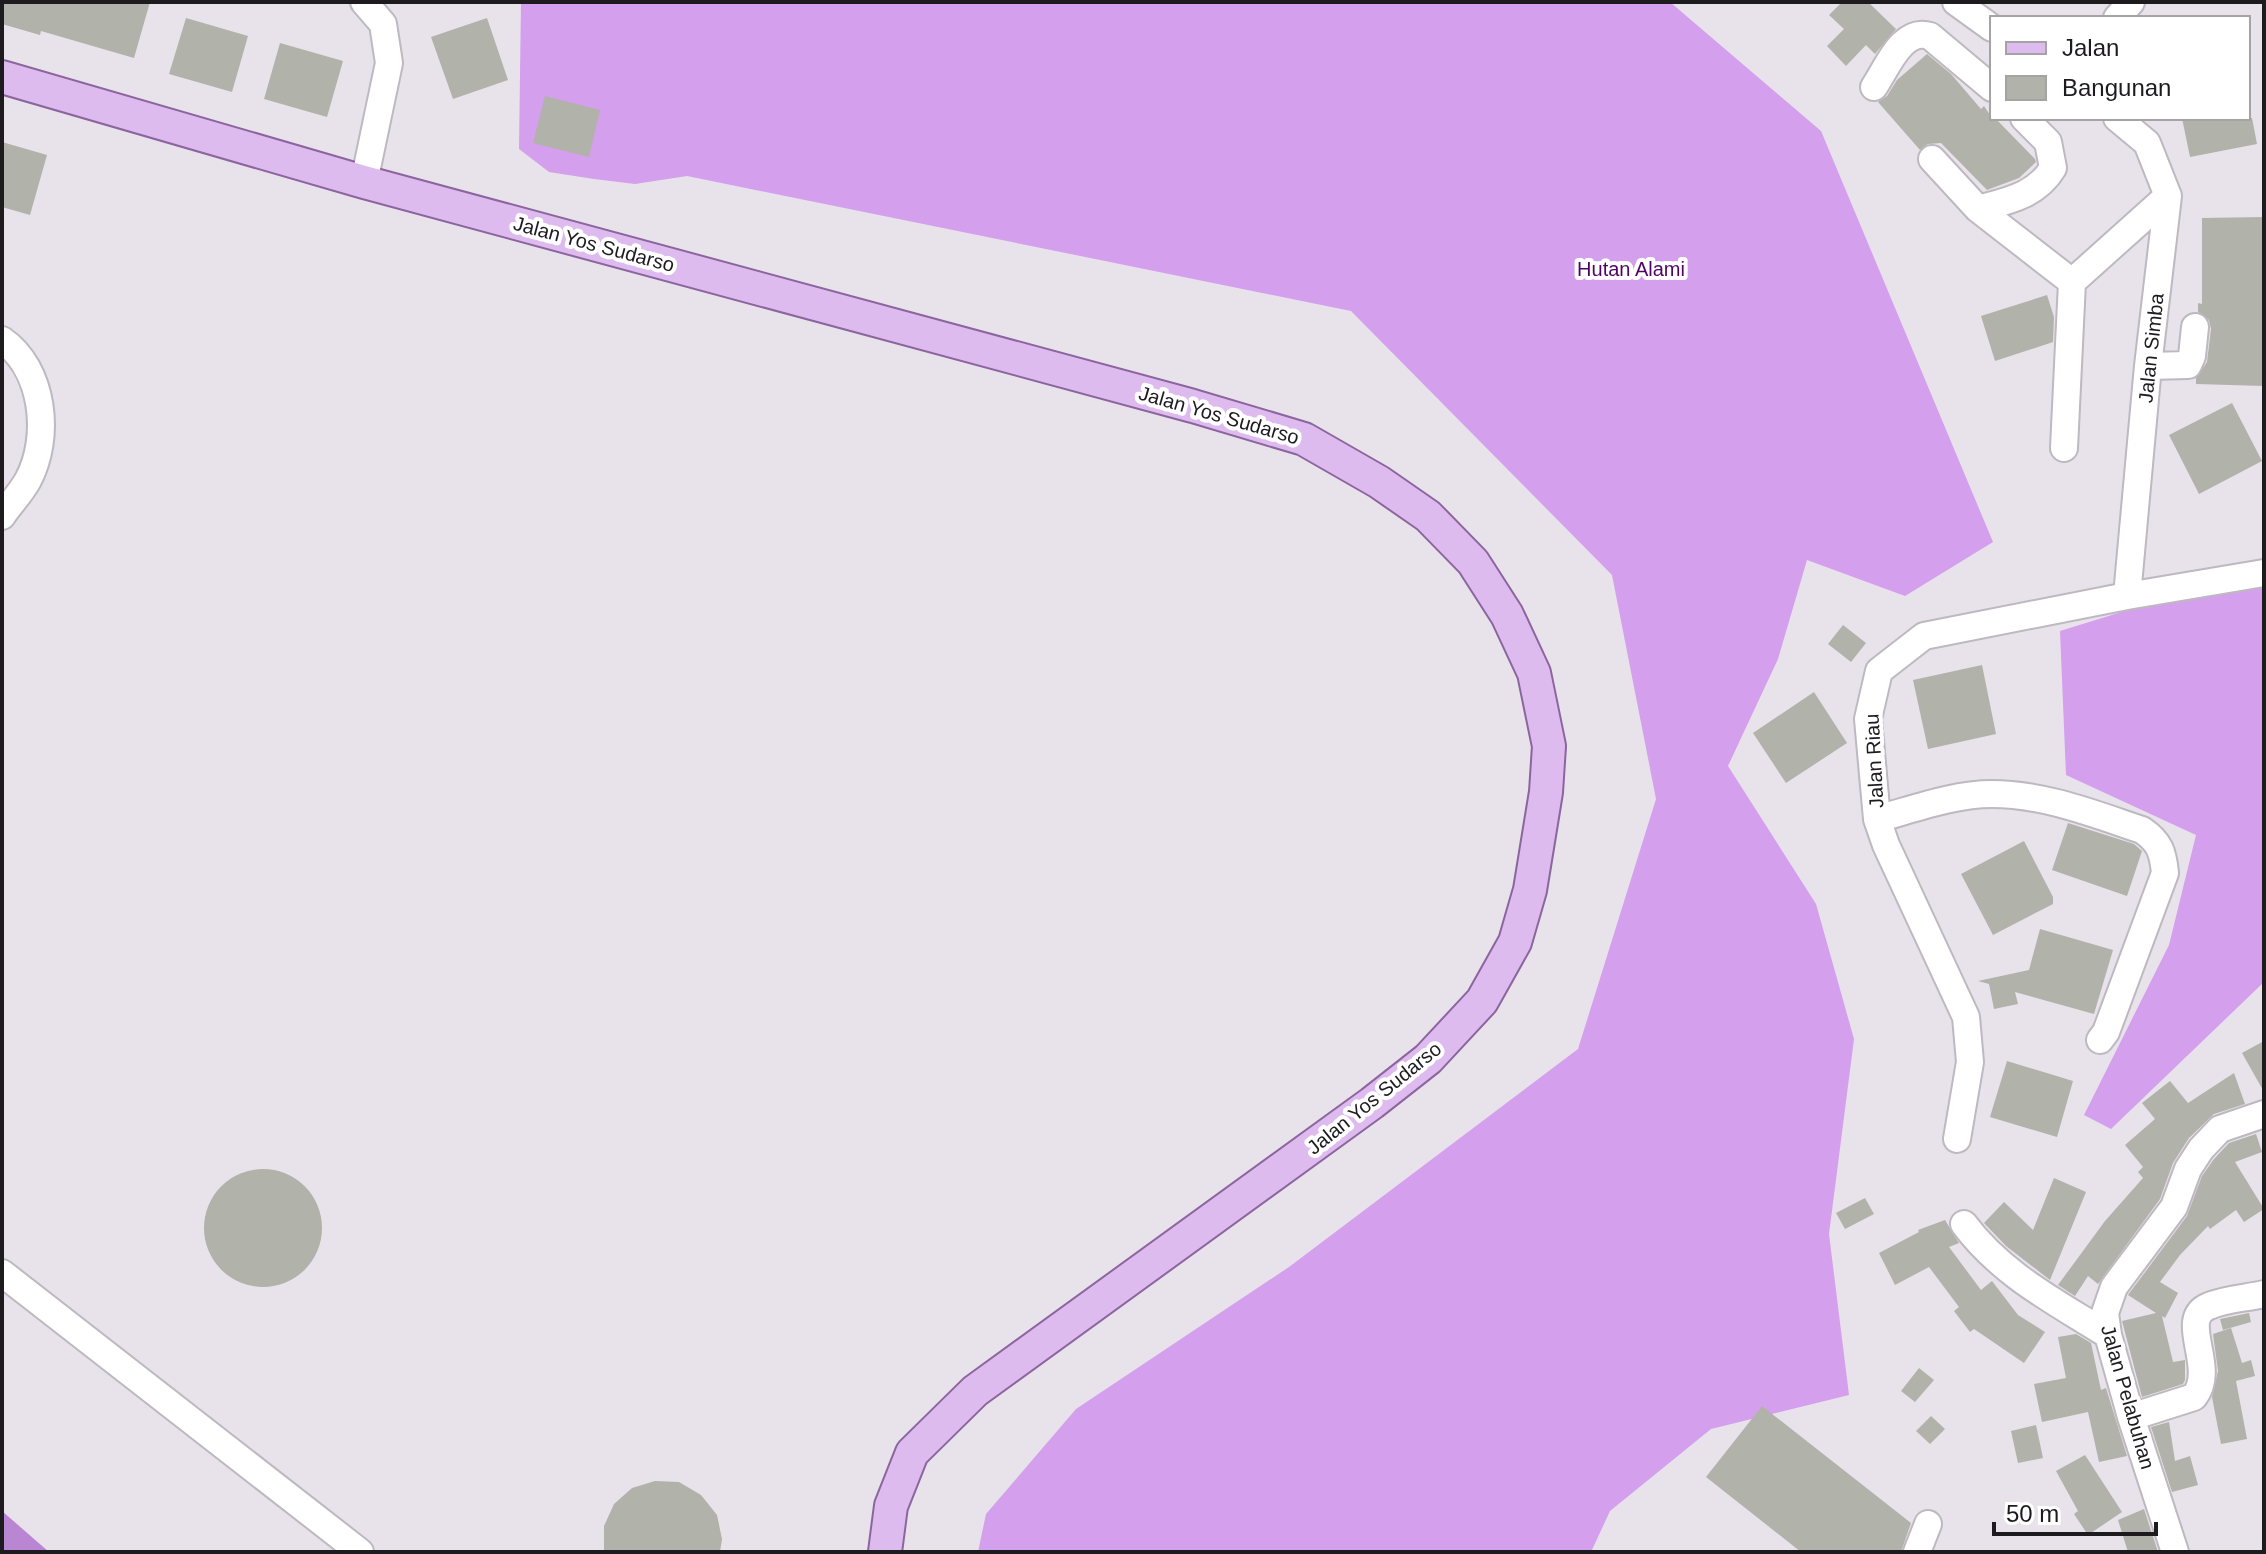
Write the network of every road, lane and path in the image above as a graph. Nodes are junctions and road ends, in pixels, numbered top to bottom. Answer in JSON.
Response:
{"nodes":[{"id":1,"x":364,"y":2,"type":"edge"},
{"id":2,"x":1956,"y":2,"type":"edge"},
{"id":3,"x":1990,"y":27,"type":"edge"},
{"id":4,"x":2,"y":77,"type":"edge"},
{"id":5,"x":1990,"y":86,"type":"edge"},
{"id":6,"x":1874,"y":87,"type":"dead end"},
{"id":7,"x":2026,"y":120,"type":"edge"},
{"id":8,"x":2119,"y":120,"type":"edge"},
{"id":9,"x":1932,"y":159,"type":"dead end"},
{"id":10,"x":364,"y":182,"type":"junction"},
{"id":11,"x":2168,"y":196,"type":"junction"},
{"id":12,"x":1978,"y":209,"type":"junction"},
{"id":13,"x":2072,"y":282,"type":"junction"},
{"id":14,"x":2195,"y":327,"type":"dead end"},
{"id":15,"x":2,"y":340,"type":"edge"},
{"id":16,"x":2148,"y":366,"type":"junction"},
{"id":17,"x":2064,"y":448,"type":"dead end"},
{"id":18,"x":2,"y":516,"type":"edge"},
{"id":19,"x":2264,"y":573,"type":"edge"},
{"id":20,"x":2127,"y":596,"type":"junction"},
{"id":21,"x":1877,"y":819,"type":"junction"},
{"id":22,"x":2100,"y":1040,"type":"dead end"},
{"id":23,"x":2264,"y":1114,"type":"edge"},
{"id":24,"x":1957,"y":1139,"type":"dead end"},
{"id":25,"x":1964,"y":1224,"type":"dead end"},
{"id":26,"x":2,"y":1273,"type":"edge"},
{"id":27,"x":2264,"y":1294,"type":"edge"},
{"id":28,"x":2108,"y":1335,"type":"junction"},
{"id":29,"x":2131,"y":1417,"type":"junction"},
{"id":30,"x":1928,"y":1524,"type":"dead end"},
{"id":31,"x":360,"y":1552,"type":"edge"},
{"id":32,"x":885,"y":1552,"type":"edge"},
{"id":33,"x":1917,"y":1552,"type":"edge"},
{"id":34,"x":2175,"y":1552,"type":"edge"}],
"edges":[{"from":1,"to":10,"type":"street"},
{"from":2,"to":3,"type":"street"},
{"from":4,"to":10,"type":"main road","name":"Jalan Yos Sudarso"},
{"from":5,"to":6,"type":"street"},
{"from":7,"to":12,"type":"street"},
{"from":8,"to":11,"type":"street","name":"Jalan Simba"},
{"from":9,"to":12,"type":"street"},
{"from":10,"to":32,"type":"main road","name":"Jalan Yos Sudarso"},
{"from":11,"to":13,"type":"street"},
{"from":11,"to":16,"type":"street","name":"Jalan Simba"},
{"from":12,"to":13,"type":"street"},
{"from":13,"to":17,"type":"street"},
{"from":14,"to":16,"type":"street"},
{"from":15,"to":18,"type":"street"},
{"from":16,"to":20,"type":"street","name":"Jalan Simba"},
{"from":19,"to":20,"type":"street","name":"Jalan Riau"},
{"from":20,"to":21,"type":"street","name":"Jalan Riau"},
{"from":21,"to":22,"type":"street"},
{"from":21,"to":24,"type":"street","name":"Jalan Riau"},
{"from":23,"to":28,"type":"street","name":"Jalan Pelabuhan"},
{"from":25,"to":28,"type":"street"},
{"from":26,"to":31,"type":"street"},
{"from":27,"to":29,"type":"street"},
{"from":28,"to":29,"type":"street","name":"Jalan Pelabuhan"},
{"from":29,"to":34,"type":"street","name":"Jalan Pelabuhan"},
{"from":30,"to":33,"type":"street"}]}
